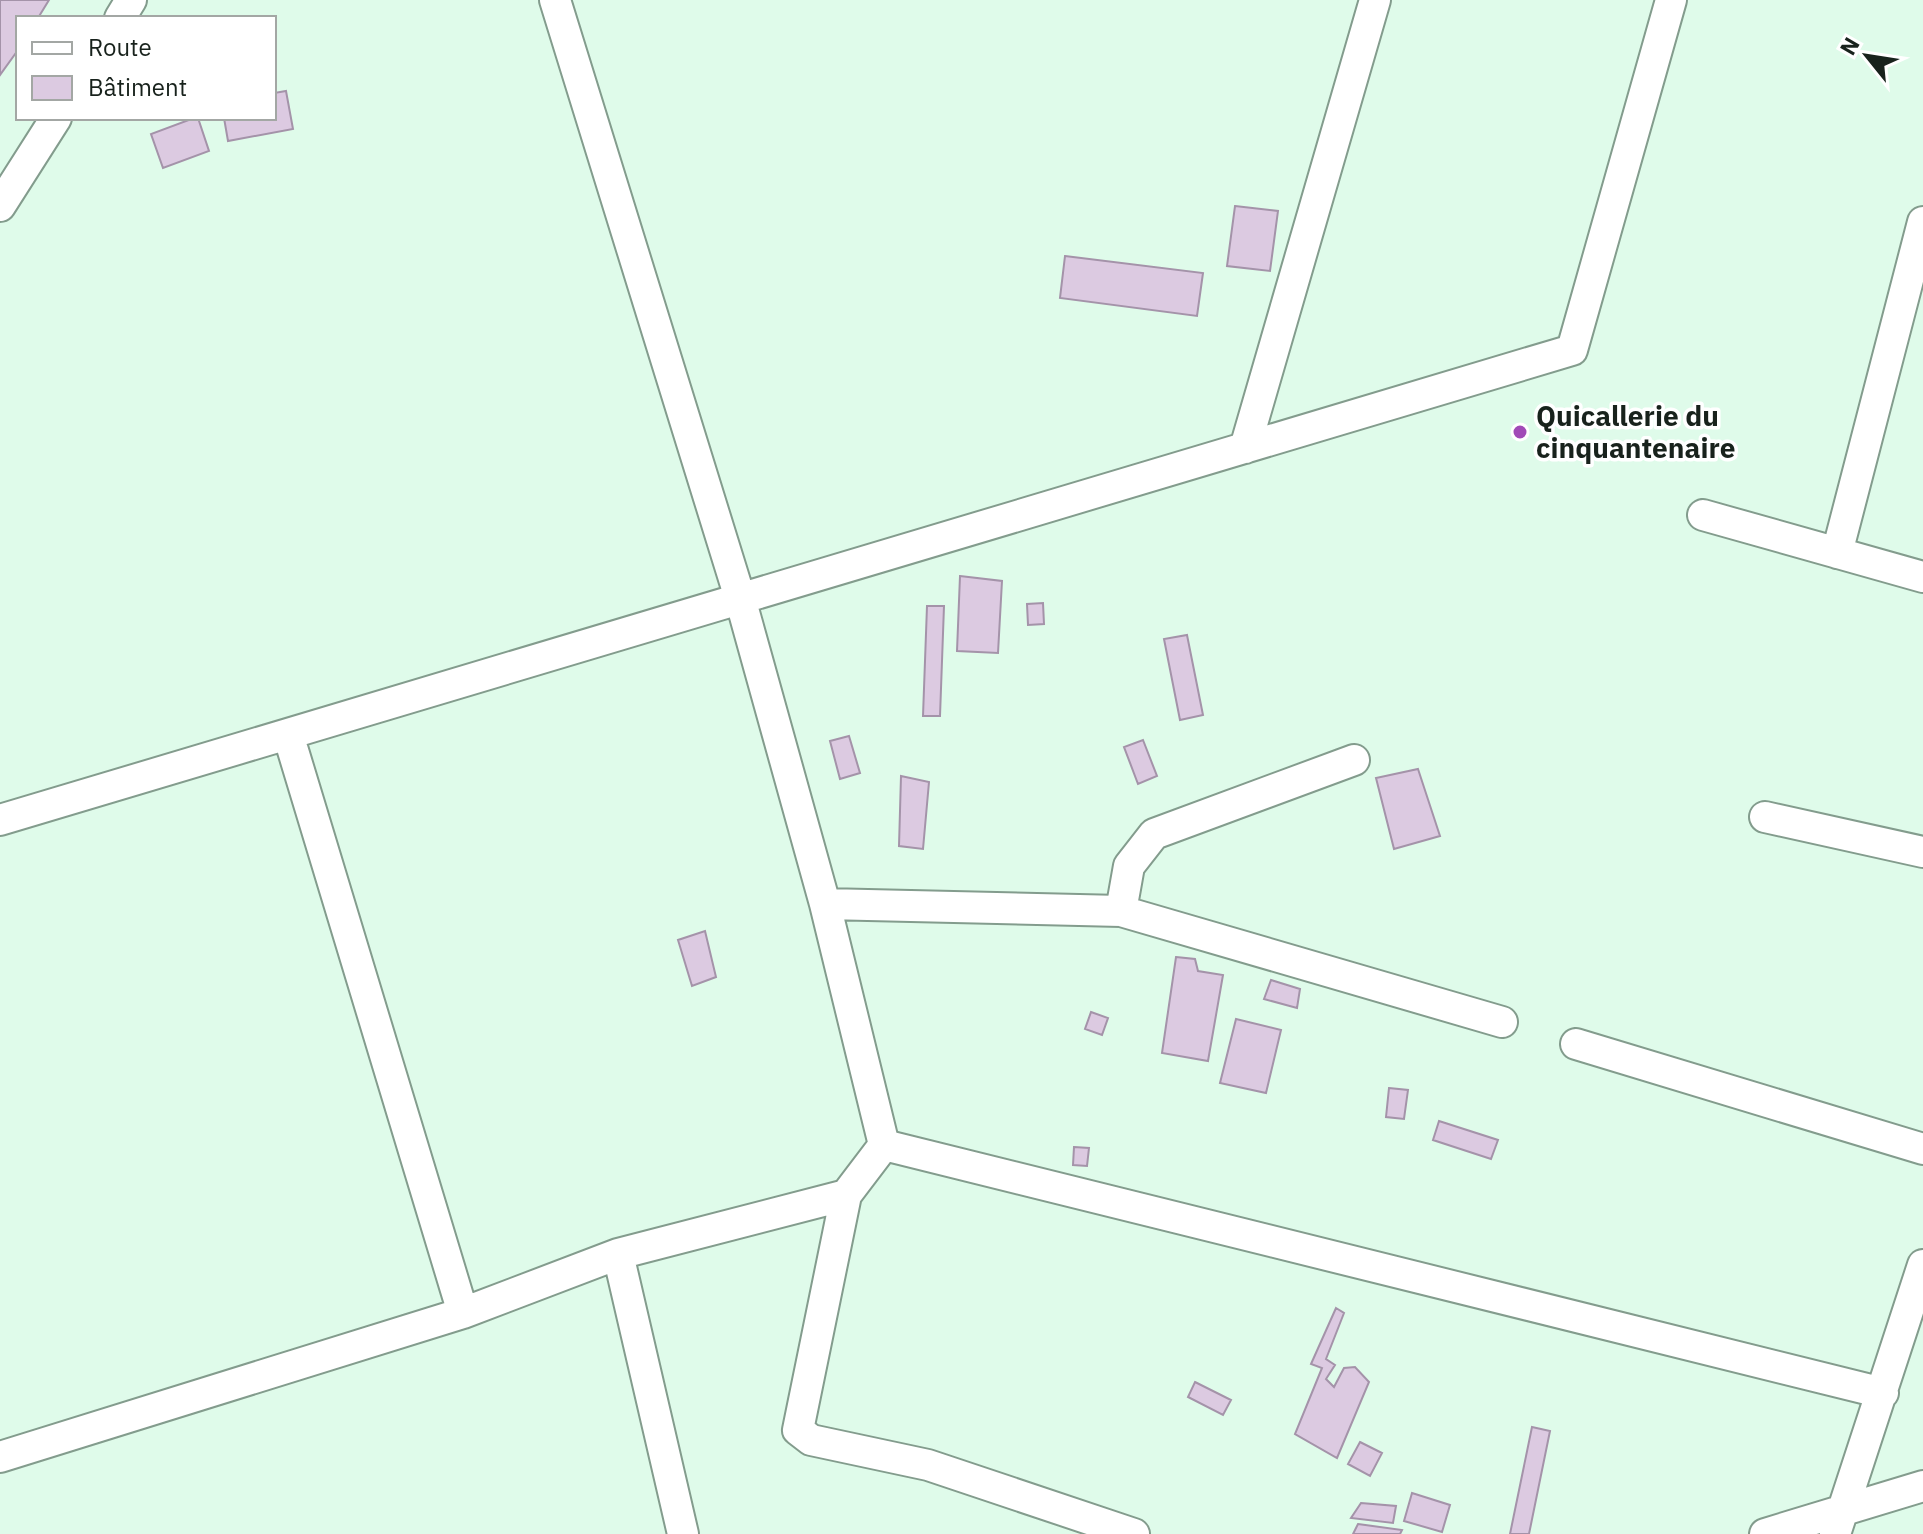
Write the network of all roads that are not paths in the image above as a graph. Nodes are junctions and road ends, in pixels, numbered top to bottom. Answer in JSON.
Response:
{"nodes":[{"id":1,"x":555,"y":0,"type":"edge"},
{"id":2,"x":1375,"y":0,"type":"edge"},
{"id":3,"x":1671,"y":0,"type":"edge"},
{"id":4,"x":55,"y":120,"type":"edge"},
{"id":5,"x":0,"y":206,"type":"edge"},
{"id":6,"x":1923,"y":222,"type":"edge"},
{"id":7,"x":1245,"y":448,"type":"junction"},
{"id":8,"x":1703,"y":515,"type":"dead end"},
{"id":9,"x":1837,"y":553,"type":"junction"},
{"id":10,"x":1923,"y":577,"type":"edge"},
{"id":11,"x":740,"y":598,"type":"junction"},
{"id":12,"x":288,"y":734,"type":"junction"},
{"id":13,"x":1354,"y":760,"type":"dead end"},
{"id":14,"x":1765,"y":817,"type":"dead end"},
{"id":15,"x":0,"y":820,"type":"edge"},
{"id":16,"x":1923,"y":852,"type":"edge"},
{"id":17,"x":825,"y":904,"type":"junction"},
{"id":18,"x":1121,"y":911,"type":"junction"},
{"id":19,"x":1502,"y":1022,"type":"dead end"},
{"id":20,"x":1576,"y":1044,"type":"dead end"},
{"id":21,"x":884,"y":1145,"type":"junction"},
{"id":22,"x":1923,"y":1149,"type":"edge"},
{"id":23,"x":846,"y":1195,"type":"junction"},
{"id":24,"x":618,"y":1254,"type":"junction"},
{"id":25,"x":1923,"y":1265,"type":"edge"},
{"id":26,"x":463,"y":1313,"type":"junction"},
{"id":27,"x":1883,"y":1393,"type":"junction"},
{"id":28,"x":0,"y":1457,"type":"edge"},
{"id":29,"x":1923,"y":1486,"type":"edge"},
{"id":30,"x":1838,"y":1522,"type":"edge"},
{"id":31,"x":683,"y":1534,"type":"edge"},
{"id":32,"x":1134,"y":1534,"type":"edge"},
{"id":33,"x":1765,"y":1534,"type":"edge"}],
"edges":[{"from":1,"to":11,"type":"street"},
{"from":2,"to":7,"type":"street"},
{"from":3,"to":7,"type":"street"},
{"from":4,"to":5,"type":"street"},
{"from":6,"to":9,"type":"street"},
{"from":7,"to":11,"type":"street"},
{"from":8,"to":9,"type":"street"},
{"from":9,"to":10,"type":"street"},
{"from":11,"to":12,"type":"street"},
{"from":11,"to":17,"type":"street"},
{"from":12,"to":15,"type":"street"},
{"from":12,"to":26,"type":"street"},
{"from":13,"to":18,"type":"street"},
{"from":14,"to":16,"type":"street"},
{"from":17,"to":18,"type":"street"},
{"from":17,"to":21,"type":"street"},
{"from":18,"to":19,"type":"street"},
{"from":20,"to":22,"type":"street"},
{"from":21,"to":23,"type":"street"},
{"from":21,"to":27,"type":"street"},
{"from":23,"to":24,"type":"street"},
{"from":23,"to":32,"type":"street"},
{"from":24,"to":26,"type":"street"},
{"from":24,"to":31,"type":"street"},
{"from":25,"to":27,"type":"street"},
{"from":26,"to":28,"type":"street"},
{"from":27,"to":30,"type":"street"},
{"from":29,"to":30,"type":"street"},
{"from":30,"to":33,"type":"street"}]}
